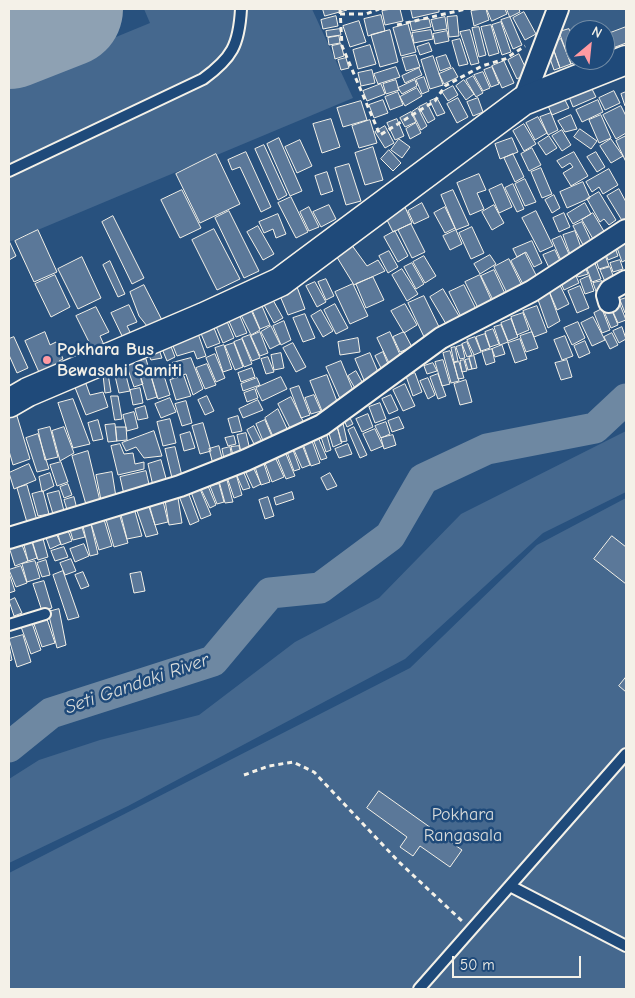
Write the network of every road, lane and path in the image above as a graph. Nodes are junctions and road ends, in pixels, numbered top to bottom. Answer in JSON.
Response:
{"nodes":[{"id":1,"x":241,"y":9,"type":"edge"},
{"id":2,"x":340,"y":9,"type":"edge"},
{"id":3,"x":379,"y":9,"type":"edge"},
{"id":4,"x":466,"y":9,"type":"edge"},
{"id":5,"x":558,"y":9,"type":"edge"},
{"id":6,"x":340,"y":14,"type":"junction"},
{"id":7,"x":397,"y":25,"type":"dead end"},
{"id":8,"x":551,"y":28,"type":"junction"},
{"id":9,"x":626,"y":60,"type":"edge"},
{"id":10,"x":523,"y":101,"type":"junction"},
{"id":11,"x":9,"y":172,"type":"edge"},
{"id":12,"x":626,"y":230,"type":"edge"},
{"id":13,"x":626,"y":281,"type":"edge"},
{"id":14,"x":609,"y":302,"type":"dead end"},
{"id":15,"x":9,"y":403,"type":"edge"},
{"id":16,"x":9,"y":538,"type":"edge"},
{"id":17,"x":45,"y":614,"type":"dead end"},
{"id":18,"x":9,"y":625,"type":"edge"},
{"id":19,"x":626,"y":754,"type":"edge"},
{"id":20,"x":244,"y":775,"type":"dead end"},
{"id":21,"x":510,"y":886,"type":"junction"},
{"id":22,"x":472,"y":929,"type":"junction"},
{"id":23,"x":626,"y":946,"type":"edge"},
{"id":24,"x":419,"y":989,"type":"edge"}],
"edges":[{"from":1,"to":11,"type":"lane"},
{"from":2,"to":6,"type":"path"},
{"from":3,"to":6,"type":"path"},
{"from":4,"to":7,"type":"path"},
{"from":5,"to":8,"type":"street"},
{"from":6,"to":8,"type":"path"},
{"from":8,"to":10,"type":"street"},
{"from":9,"to":10,"type":"street"},
{"from":10,"to":15,"type":"street"},
{"from":12,"to":16,"type":"street"},
{"from":13,"to":14,"type":"street"},
{"from":17,"to":18,"type":"lane"},
{"from":19,"to":21,"type":"lane"},
{"from":20,"to":22,"type":"path"},
{"from":21,"to":22,"type":"lane"},
{"from":21,"to":23,"type":"lane"},
{"from":22,"to":24,"type":"lane"}]}
